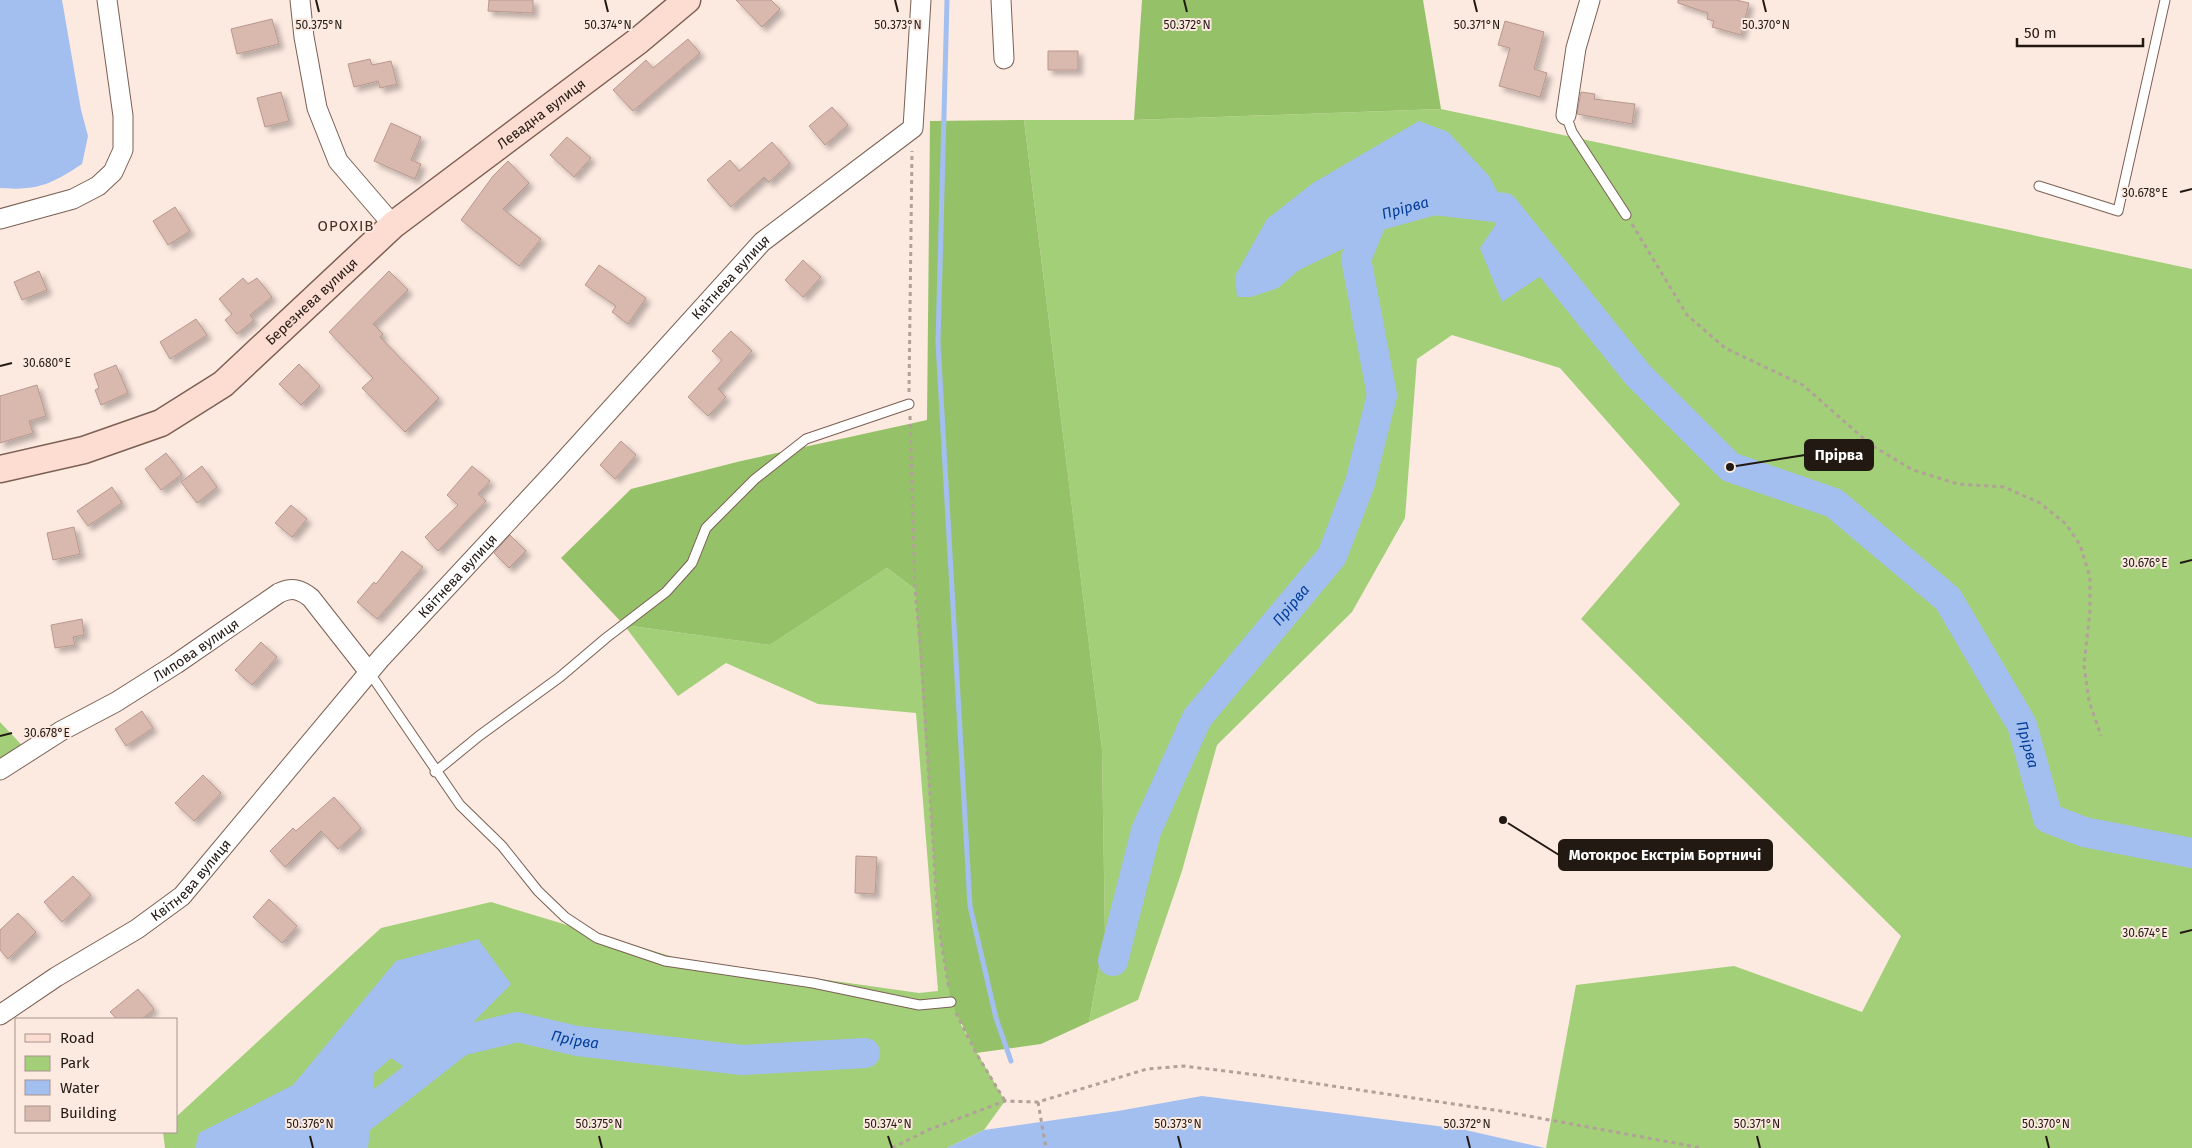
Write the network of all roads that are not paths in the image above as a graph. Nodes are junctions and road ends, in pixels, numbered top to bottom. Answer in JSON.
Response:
{"nodes":[{"id":1,"x":107,"y":0,"type":"edge"},
{"id":2,"x":300,"y":0,"type":"edge"},
{"id":3,"x":687,"y":0,"type":"edge"},
{"id":4,"x":921,"y":0,"type":"edge"},
{"id":5,"x":1001,"y":0,"type":"edge"},
{"id":6,"x":1590,"y":0,"type":"edge"},
{"id":7,"x":2165,"y":0,"type":"edge"},
{"id":8,"x":1004,"y":59,"type":"dead end"},
{"id":9,"x":1566,"y":115,"type":"joint"},
{"id":10,"x":2039,"y":186,"type":"dead end"},
{"id":11,"x":1626,"y":215,"type":"road end"},
{"id":12,"x":0,"y":219,"type":"edge"},
{"id":13,"x":393,"y":225,"type":"junction"},
{"id":14,"x":909,"y":404,"type":"road end"},
{"id":15,"x":0,"y":469,"type":"edge"},
{"id":16,"x":369,"y":672,"type":"junction"},
{"id":17,"x":0,"y":770,"type":"edge"},
{"id":18,"x":435,"y":772,"type":"junction"},
{"id":19,"x":952,"y":1002,"type":"road end"},
{"id":20,"x":0,"y":1015,"type":"edge"}],
"edges":[{"from":1,"to":12,"type":"street"},
{"from":2,"to":13,"type":"street"},
{"from":3,"to":13,"type":"street","name":"Левадна вулиця"},
{"from":4,"to":16,"type":"street","name":"Квітнева вулиця"},
{"from":5,"to":8,"type":"street"},
{"from":6,"to":9,"type":"street"},
{"from":7,"to":10,"type":"lane"},
{"from":9,"to":11,"type":"lane"},
{"from":13,"to":15,"type":"street","name":"Березнева вулиця"},
{"from":14,"to":18,"type":"lane"},
{"from":16,"to":17,"type":"street","name":"Липова вулиця"},
{"from":16,"to":18,"type":"lane"},
{"from":16,"to":20,"type":"street","name":"Квітнева вулиця"},
{"from":18,"to":19,"type":"lane"}]}
